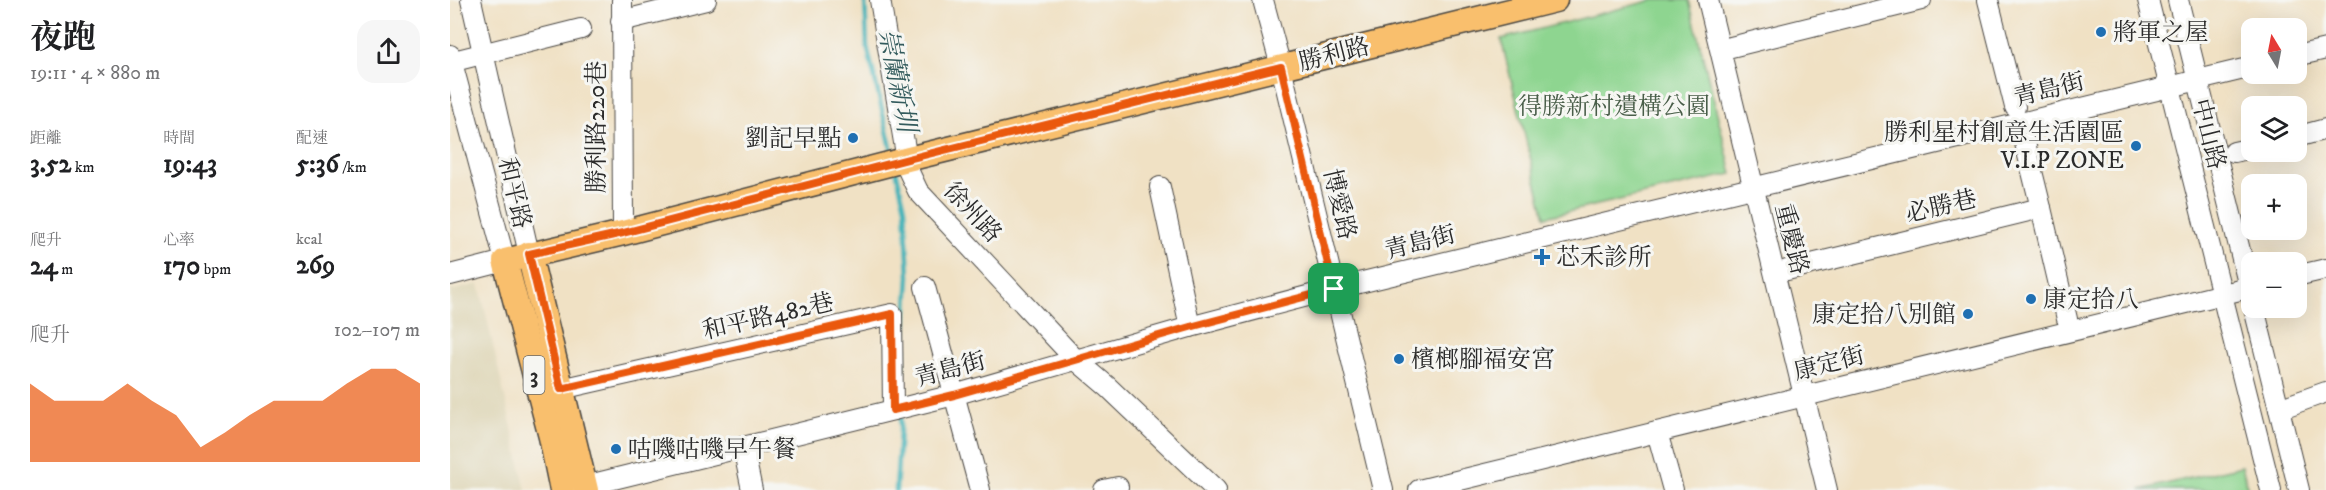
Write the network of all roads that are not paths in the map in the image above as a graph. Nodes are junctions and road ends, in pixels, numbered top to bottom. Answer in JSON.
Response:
{"nodes":[{"id":1,"x":471,"y":0,"type":"edge"},
{"id":2,"x":622,"y":0,"type":"edge"},
{"id":3,"x":706,"y":0,"type":"edge"},
{"id":4,"x":880,"y":0,"type":"edge"},
{"id":5,"x":1263,"y":0,"type":"edge"},
{"id":6,"x":1555,"y":0,"type":"edge"},
{"id":7,"x":1708,"y":0,"type":"edge"},
{"id":8,"x":1922,"y":0,"type":"edge"},
{"id":9,"x":1988,"y":0,"type":"edge"},
{"id":10,"x":2148,"y":0,"type":"edge"},
{"id":11,"x":2178,"y":0,"type":"edge"},
{"id":12,"x":621,"y":21,"type":"junction"},
{"id":13,"x":581,"y":28,"type":"dead end"},
{"id":14,"x":1731,"y":47,"type":"dead end"},
{"id":15,"x":2326,"y":49,"type":"edge"},
{"id":16,"x":484,"y":53,"type":"junction"},
{"id":17,"x":2307,"y":53,"type":"edge"},
{"id":18,"x":450,"y":59,"type":"edge"},
{"id":19,"x":1281,"y":67,"type":"junction"},
{"id":20,"x":2241,"y":70,"type":"edge"},
{"id":21,"x":2197,"y":80,"type":"junction"},
{"id":22,"x":2171,"y":86,"type":"junction"},
{"id":23,"x":2015,"y":107,"type":"dead end"},
{"id":24,"x":2326,"y":129,"type":"edge"},
{"id":25,"x":2307,"y":133,"type":"edge"},
{"id":26,"x":2025,"y":143,"type":"dead end"},
{"id":27,"x":899,"y":161,"type":"junction"},
{"id":28,"x":1160,"y":187,"type":"dead end"},
{"id":29,"x":1754,"y":188,"type":"junction"},
{"id":30,"x":2041,"y":208,"type":"junction"},
{"id":31,"x":623,"y":233,"type":"junction"},
{"id":32,"x":2241,"y":252,"type":"edge"},
{"id":33,"x":529,"y":254,"type":"junction"},
{"id":34,"x":505,"y":261,"type":"junction"},
{"id":35,"x":2326,"y":269,"type":"edge"},
{"id":36,"x":1787,"y":270,"type":"dead end"},
{"id":37,"x":2307,"y":273,"type":"edge"},
{"id":38,"x":450,"y":275,"type":"edge"},
{"id":39,"x":926,"y":286,"type":"dead end"},
{"id":40,"x":1334,"y":289,"type":"junction"},
{"id":41,"x":2241,"y":292,"type":"edge"},
{"id":42,"x":2223,"y":294,"type":"junction"},
{"id":43,"x":2256,"y":318,"type":"edge"},
{"id":44,"x":2067,"y":319,"type":"dead end"},
{"id":45,"x":1190,"y":327,"type":"junction"},
{"id":46,"x":1075,"y":359,"type":"junction"},
{"id":47,"x":561,"y":389,"type":"junction"},
{"id":48,"x":2326,"y":392,"type":"edge"},
{"id":49,"x":954,"y":395,"type":"junction"},
{"id":50,"x":1804,"y":395,"type":"junction"},
{"id":51,"x":901,"y":408,"type":"junction"},
{"id":52,"x":2279,"y":409,"type":"junction"},
{"id":53,"x":1657,"y":432,"type":"junction"},
{"id":54,"x":743,"y":447,"type":"junction"},
{"id":55,"x":575,"y":489,"type":"edge"},
{"id":56,"x":752,"y":490,"type":"edge"},
{"id":57,"x":980,"y":490,"type":"edge"},
{"id":58,"x":1216,"y":490,"type":"edge"},
{"id":59,"x":1383,"y":490,"type":"edge"},
{"id":60,"x":1419,"y":490,"type":"edge"},
{"id":61,"x":1673,"y":490,"type":"edge"},
{"id":62,"x":1827,"y":490,"type":"edge"},
{"id":63,"x":2271,"y":490,"type":"edge"},
{"id":64,"x":2299,"y":490,"type":"edge"}],
"edges":[{"from":1,"to":16,"type":"street","name":"和平路"},
{"from":2,"to":12,"type":"street","name":"勝利路220巷"},
{"from":3,"to":12,"type":"street"},
{"from":4,"to":27,"type":"street","name":"徐州路"},
{"from":5,"to":19,"type":"street","name":"博愛路"},
{"from":6,"to":19,"type":"main road","name":"勝利路"},
{"from":7,"to":29,"type":"street","name":"重慶路"},
{"from":8,"to":14,"type":"street"},
{"from":9,"to":23,"type":"street"},
{"from":10,"to":22,"type":"street","name":"中山路"},
{"from":11,"to":21,"type":"street","name":"中山路"},
{"from":12,"to":31,"type":"street","name":"勝利路220巷"},
{"from":13,"to":16,"type":"street"},
{"from":15,"to":17,"type":"street"},
{"from":16,"to":18,"type":"street"},
{"from":16,"to":33,"type":"street","name":"和平路"},
{"from":18,"to":34,"type":"street","name":"和平路"},
{"from":19,"to":27,"type":"main road","name":"勝利路"},
{"from":19,"to":40,"type":"street","name":"博愛路"},
{"from":20,"to":21,"type":"street","name":"青島街"},
{"from":21,"to":22,"type":"street","name":"青島街"},
{"from":21,"to":32,"type":"street","name":"中山路"},
{"from":22,"to":29,"type":"street","name":"青島街"},
{"from":22,"to":42,"type":"street","name":"中山路"},
{"from":24,"to":25,"type":"street"},
{"from":26,"to":30,"type":"street"},
{"from":27,"to":31,"type":"main road","name":"勝利路"},
{"from":27,"to":46,"type":"street","name":"徐州路"},
{"from":28,"to":45,"type":"street"},
{"from":29,"to":40,"type":"street","name":"青島街"},
{"from":29,"to":50,"type":"street","name":"重慶路"},
{"from":30,"to":36,"type":"street","name":"必勝巷"},
{"from":30,"to":44,"type":"street"},
{"from":31,"to":33,"type":"main road","name":"勝利路"},
{"from":33,"to":34,"type":"main road","name":"勝利路"},
{"from":33,"to":47,"type":"main road","name":"和平路","number":"3"},
{"from":34,"to":38,"type":"street","name":"勝利路"},
{"from":34,"to":55,"type":"main road","name":"和平路","number":"3"},
{"from":35,"to":37,"type":"street"},
{"from":39,"to":49,"type":"street"},
{"from":40,"to":45,"type":"street","name":"青島街"},
{"from":40,"to":59,"type":"street","name":"博愛路"},
{"from":41,"to":42,"type":"street","name":"康定街"},
{"from":42,"to":50,"type":"street","name":"康定街"},
{"from":42,"to":63,"type":"street","name":"中山路"},
{"from":43,"to":52,"type":"street"},
{"from":45,"to":46,"type":"street","name":"青島街"},
{"from":46,"to":49,"type":"street","name":"青島街"},
{"from":46,"to":58,"type":"street","name":"徐州路"},
{"from":47,"to":51,"type":"street","name":"和平路482巷"},
{"from":47,"to":55,"type":"main road","name":"和平路","number":"3"},
{"from":48,"to":52,"type":"street"},
{"from":49,"to":51,"type":"street","name":"青島街"},
{"from":49,"to":57,"type":"street"},
{"from":50,"to":53,"type":"street","name":"康定街"},
{"from":50,"to":62,"type":"street","name":"重慶路"},
{"from":51,"to":54,"type":"street","name":"青島街"},
{"from":52,"to":64,"type":"street"},
{"from":53,"to":60,"type":"street","name":"康定街"},
{"from":53,"to":61,"type":"street"},
{"from":54,"to":55,"type":"street","name":"青島街"},
{"from":54,"to":56,"type":"street"}]}
